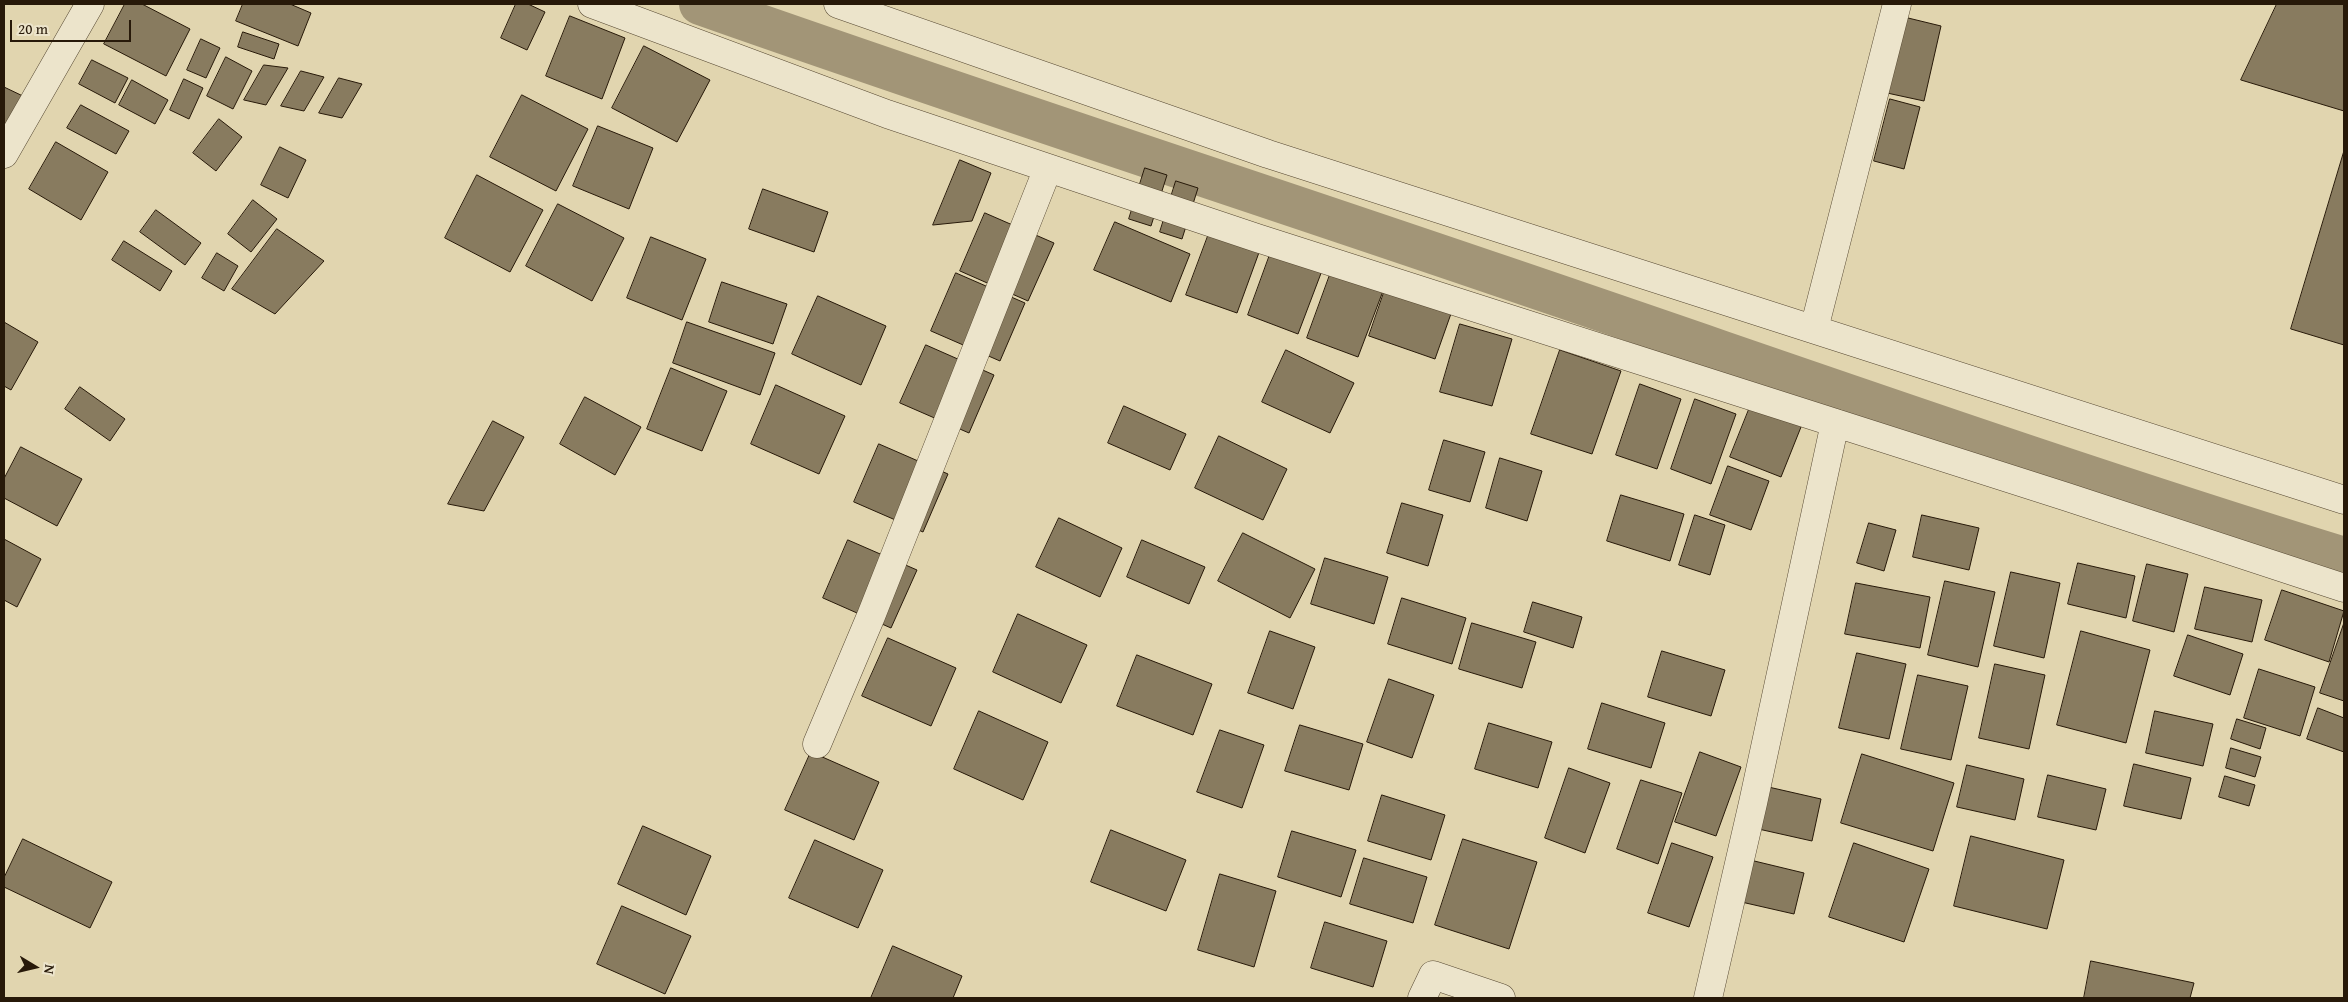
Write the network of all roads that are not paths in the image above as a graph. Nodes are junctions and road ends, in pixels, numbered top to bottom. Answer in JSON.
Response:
{"nodes":[{"id":1,"x":90,"y":4,"type":"edge"},
{"id":2,"x":592,"y":4,"type":"edge"},
{"id":3,"x":838,"y":4,"type":"edge"},
{"id":4,"x":1897,"y":4,"type":"edge"},
{"id":5,"x":4,"y":154,"type":"edge"},
{"id":6,"x":1048,"y":168,"type":"junction"},
{"id":7,"x":1814,"y":329,"type":"junction"},
{"id":8,"x":1835,"y":423,"type":"junction"},
{"id":9,"x":2344,"y":500,"type":"edge"},
{"id":10,"x":2344,"y":588,"type":"edge"},
{"id":11,"x":817,"y":744,"type":"dead end"},
{"id":12,"x":1422,"y":998,"type":"edge"},
{"id":13,"x":1501,"y":998,"type":"edge"},
{"id":14,"x":1708,"y":998,"type":"edge"}],
"edges":[{"from":1,"to":5,"type":"street"},
{"from":2,"to":6,"type":"street"},
{"from":3,"to":7,"type":"street"},
{"from":4,"to":7,"type":"street"},
{"from":6,"to":8,"type":"street"},
{"from":6,"to":11,"type":"street"},
{"from":7,"to":9,"type":"street"},
{"from":8,"to":10,"type":"street"},
{"from":8,"to":14,"type":"street"},
{"from":12,"to":13,"type":"street"}]}
